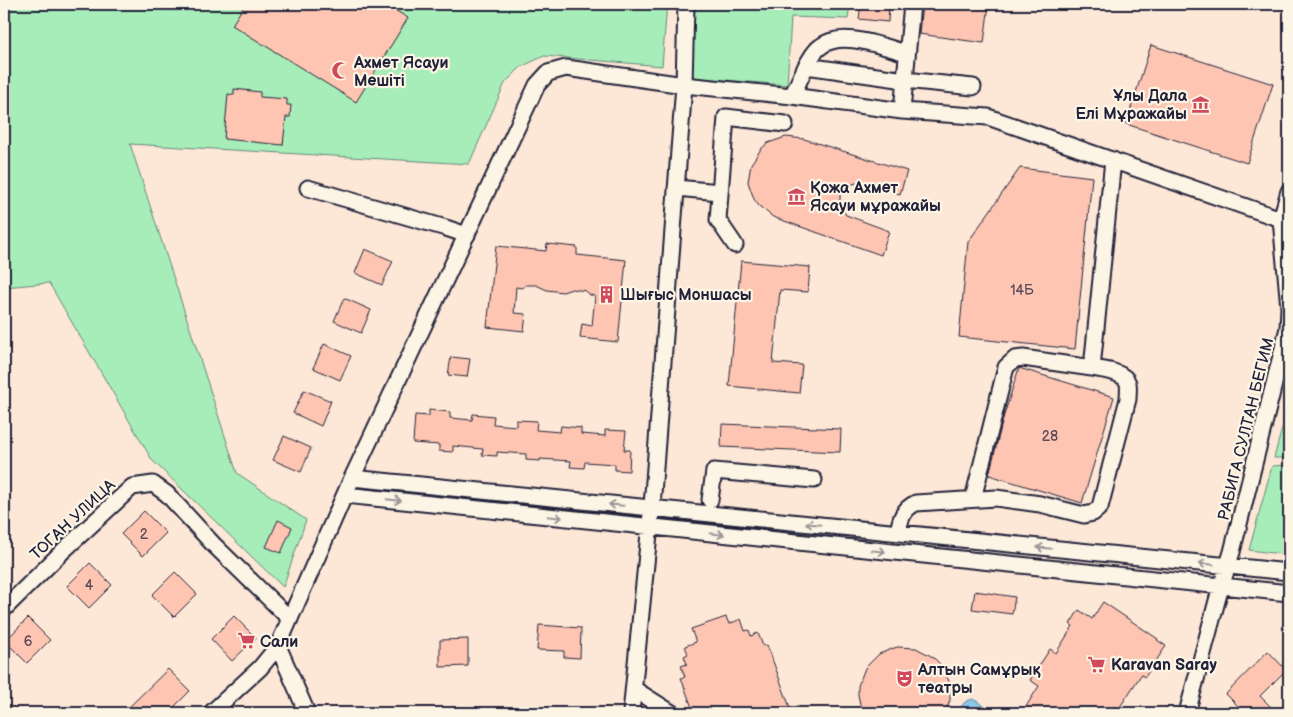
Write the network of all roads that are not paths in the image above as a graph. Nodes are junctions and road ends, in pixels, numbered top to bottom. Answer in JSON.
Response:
{"nodes":[{"id":1,"x":686,"y":4,"type":"edge"},
{"id":2,"x":912,"y":4,"type":"edge"},
{"id":3,"x":907,"y":53,"type":"junction"},
{"id":4,"x":806,"y":66,"type":"junction"},
{"id":5,"x":905,"y":80,"type":"junction"},
{"id":6,"x":684,"y":85,"type":"junction"},
{"id":7,"x":973,"y":87,"type":"dead end"},
{"id":8,"x":792,"y":96,"type":"junction"},
{"id":9,"x":902,"y":111,"type":"junction"},
{"id":10,"x":785,"y":124,"type":"dead end"},
{"id":11,"x":1113,"y":160,"type":"junction"},
{"id":12,"x":308,"y":188,"type":"dead end"},
{"id":13,"x":676,"y":188,"type":"junction"},
{"id":14,"x":1289,"y":191,"type":"edge"},
{"id":15,"x":720,"y":192,"type":"junction"},
{"id":16,"x":1281,"y":219,"type":"junction"},
{"id":17,"x":467,"y":235,"type":"junction"},
{"id":18,"x":735,"y":245,"type":"dead end"},
{"id":19,"x":1289,"y":328,"type":"edge"},
{"id":20,"x":1092,"y":368,"type":"junction"},
{"id":21,"x":352,"y":478,"type":"junction"},
{"id":22,"x":814,"y":480,"type":"dead end"},
{"id":23,"x":345,"y":495,"type":"junction"},
{"id":24,"x":973,"y":499,"type":"junction"},
{"id":25,"x":710,"y":500,"type":"dead end"},
{"id":26,"x":652,"y":508,"type":"junction"},
{"id":27,"x":650,"y":527,"type":"junction"},
{"id":28,"x":898,"y":533,"type":"junction"},
{"id":29,"x":1227,"y":566,"type":"junction"},
{"id":30,"x":1289,"y":572,"type":"edge"},
{"id":31,"x":1221,"y":586,"type":"junction"},
{"id":32,"x":1289,"y":593,"type":"edge"},
{"id":33,"x":4,"y":609,"type":"edge"},
{"id":34,"x":290,"y":619,"type":"junction"},
{"id":35,"x":278,"y":646,"type":"junction"},
{"id":36,"x":634,"y":689,"type":"junction"},
{"id":37,"x":211,"y":713,"type":"edge"},
{"id":38,"x":307,"y":713,"type":"edge"},
{"id":39,"x":631,"y":713,"type":"edge"},
{"id":40,"x":672,"y":713,"type":"edge"},
{"id":41,"x":1187,"y":713,"type":"edge"}],
"edges":[{"from":1,"to":6,"type":"street"},
{"from":2,"to":3,"type":"street"},
{"from":3,"to":4,"type":"street"},
{"from":3,"to":5,"type":"street"},
{"from":4,"to":5,"type":"street"},
{"from":4,"to":8,"type":"street"},
{"from":5,"to":7,"type":"street"},
{"from":5,"to":9,"type":"street"},
{"from":6,"to":8,"type":"street"},
{"from":6,"to":13,"type":"street"},
{"from":6,"to":17,"type":"street"},
{"from":8,"to":9,"type":"street"},
{"from":9,"to":11,"type":"street"},
{"from":10,"to":15,"type":"street"},
{"from":11,"to":16,"type":"street"},
{"from":11,"to":20,"type":"street"},
{"from":12,"to":17,"type":"street"},
{"from":13,"to":15,"type":"street"},
{"from":13,"to":26,"type":"street"},
{"from":14,"to":16,"type":"street","name":"РАБИГА СУЛТАН БЕГИМ"},
{"from":15,"to":18,"type":"street"},
{"from":16,"to":19,"type":"street","name":"РАБИГА СУЛТАН БЕГИМ"},
{"from":17,"to":21,"type":"street"},
{"from":19,"to":29,"type":"street","name":"РАБИГА СУЛТАН БЕГИМ"},
{"from":20,"to":24,"type":"street"},
{"from":20,"to":24,"type":"street"},
{"from":21,"to":23,"type":"street"},
{"from":26,"to":21,"type":"street","one_way":true},
{"from":22,"to":25,"type":"street"},
{"from":23,"to":27,"type":"street","one_way":true},
{"from":23,"to":34,"type":"street"},
{"from":24,"to":28,"type":"street"},
{"from":26,"to":27,"type":"street"},
{"from":28,"to":26,"type":"street","one_way":true},
{"from":27,"to":31,"type":"street","one_way":true},
{"from":27,"to":36,"type":"street"},
{"from":29,"to":28,"type":"street","one_way":true},
{"from":29,"to":30,"type":"street"},
{"from":29,"to":31,"type":"street","name":"РАБИГА СУЛТАН БЕГИМ"},
{"from":31,"to":32,"type":"street"},
{"from":31,"to":41,"type":"street","name":"РАБИГА СУЛТАН БЕГИМ"},
{"from":33,"to":34,"type":"street","name":"ТОГАН УЛИЦА"},
{"from":34,"to":35,"type":"street"},
{"from":35,"to":37,"type":"street"},
{"from":35,"to":38,"type":"street"},
{"from":36,"to":39,"type":"street"},
{"from":36,"to":40,"type":"street"}]}
